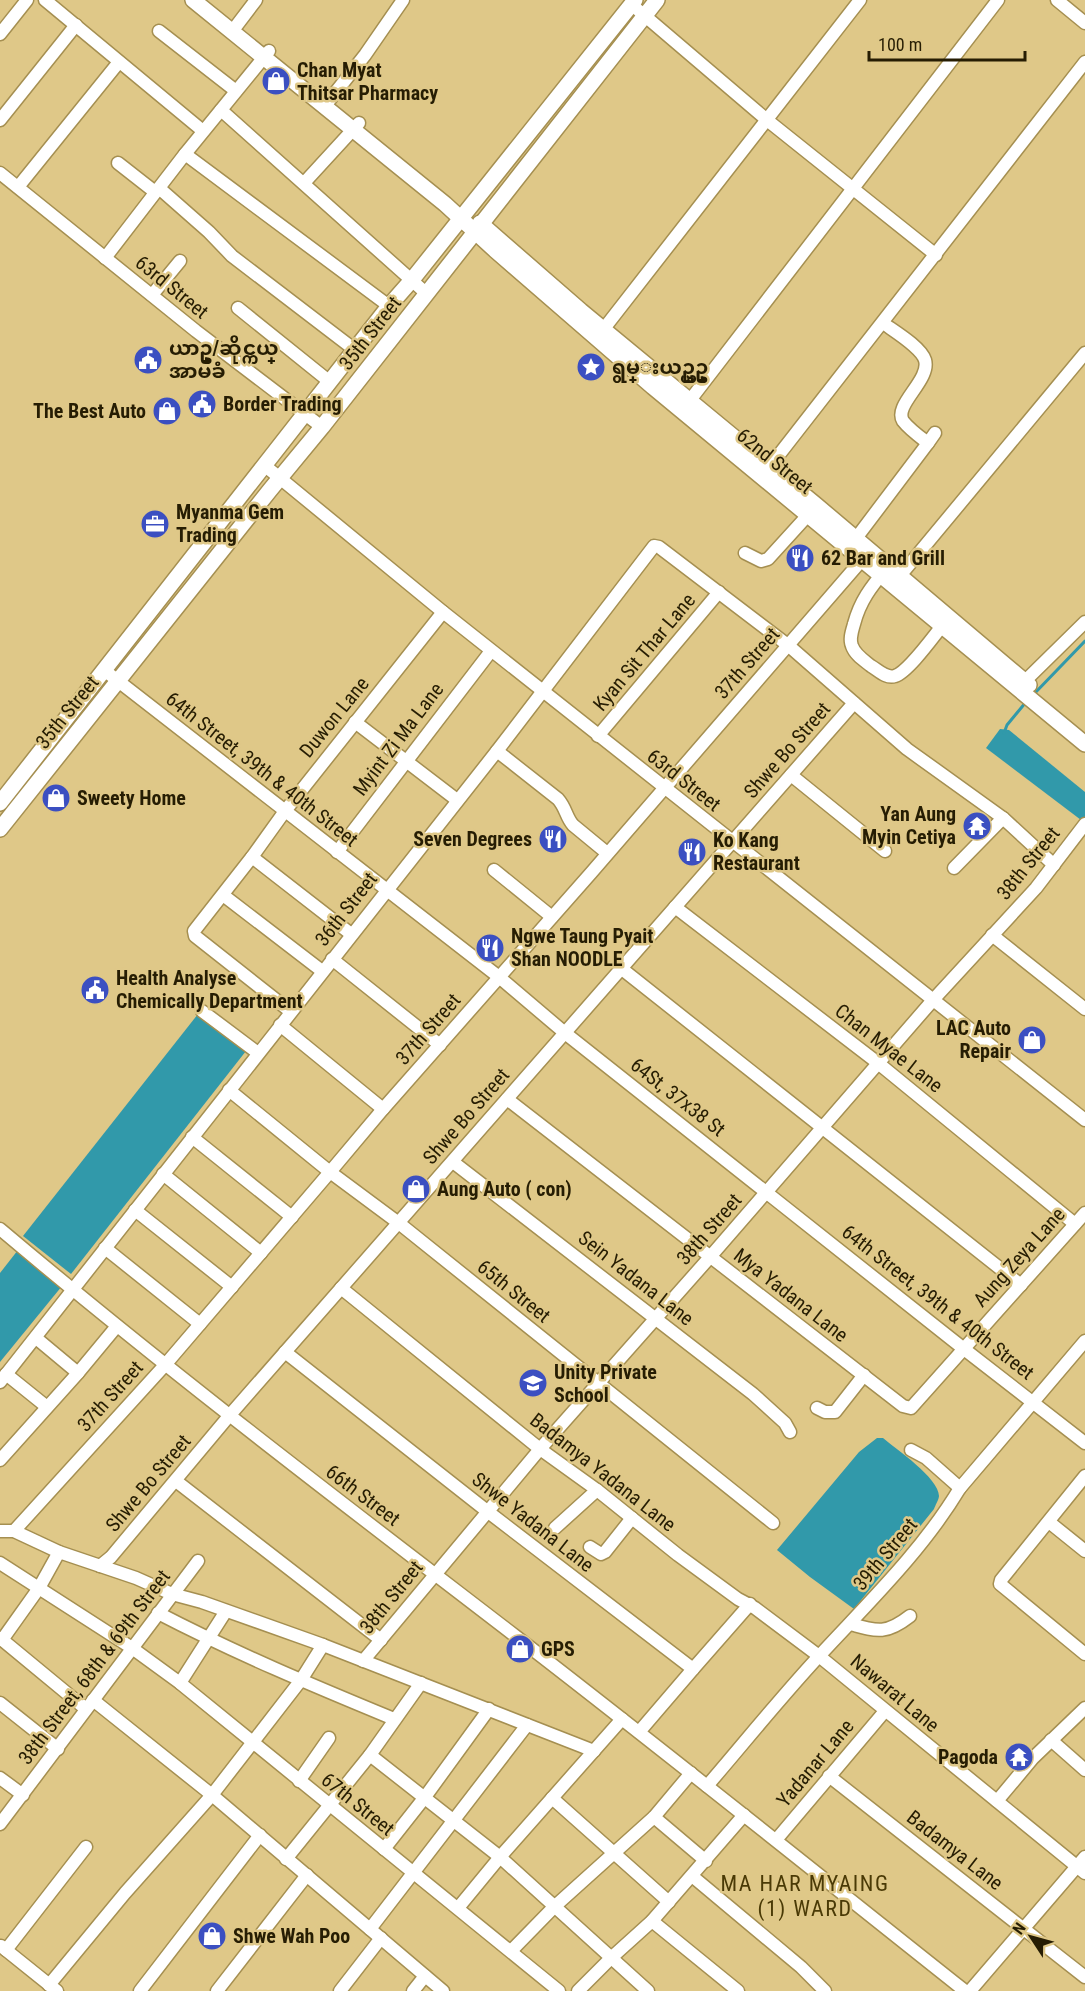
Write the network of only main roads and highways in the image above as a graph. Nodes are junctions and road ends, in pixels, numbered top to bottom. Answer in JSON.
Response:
{"nodes":[{"id":1,"x":193,"y":0,"type":"edge"},
{"id":2,"x":205,"y":0,"type":"edge"},
{"id":3,"x":657,"y":0,"type":"edge"},
{"id":4,"x":633,"y":2,"type":"edge"},
{"id":5,"x":266,"y":54,"type":"junction"},
{"id":6,"x":463,"y":214,"type":"junction"},
{"id":7,"x":479,"y":229,"type":"junction"},
{"id":8,"x":766,"y":472,"type":"junction"},
{"id":9,"x":852,"y":544,"type":"junction"},
{"id":10,"x":891,"y":575,"type":"junction"},
{"id":11,"x":1030,"y":691,"type":"junction"},
{"id":12,"x":1085,"y":730,"type":"edge"},
{"id":13,"x":1085,"y":744,"type":"edge"},
{"id":14,"x":0,"y":802,"type":"edge"},
{"id":15,"x":0,"y":829,"type":"edge"}],
"edges":[{"from":1,"to":5,"type":"main road"},
{"from":2,"to":5,"type":"main road"},
{"from":3,"to":7,"type":"main road","name":"35th Street"},
{"from":4,"to":6,"type":"main road","name":"35th Street"},
{"from":5,"to":6,"type":"main road","name":"62nd Street"},
{"from":6,"to":7,"type":"main road","name":"62nd Street"},
{"from":6,"to":14,"type":"main road","name":"35th Street"},
{"from":7,"to":8,"type":"main road","name":"62nd Street"},
{"from":7,"to":15,"type":"main road","name":"35th Street"},
{"from":8,"to":9,"type":"main road","name":"62nd Street"},
{"from":8,"to":9,"type":"main road","name":"62nd Street"},
{"from":9,"to":10,"type":"main road","name":"62nd Street"},
{"from":10,"to":11,"type":"main road","name":"62nd Street"},
{"from":10,"to":11,"type":"main road","name":"62nd Street"},
{"from":11,"to":12,"type":"main road","name":"62nd Street"},
{"from":11,"to":13,"type":"main road","name":"62nd Street"}]}
